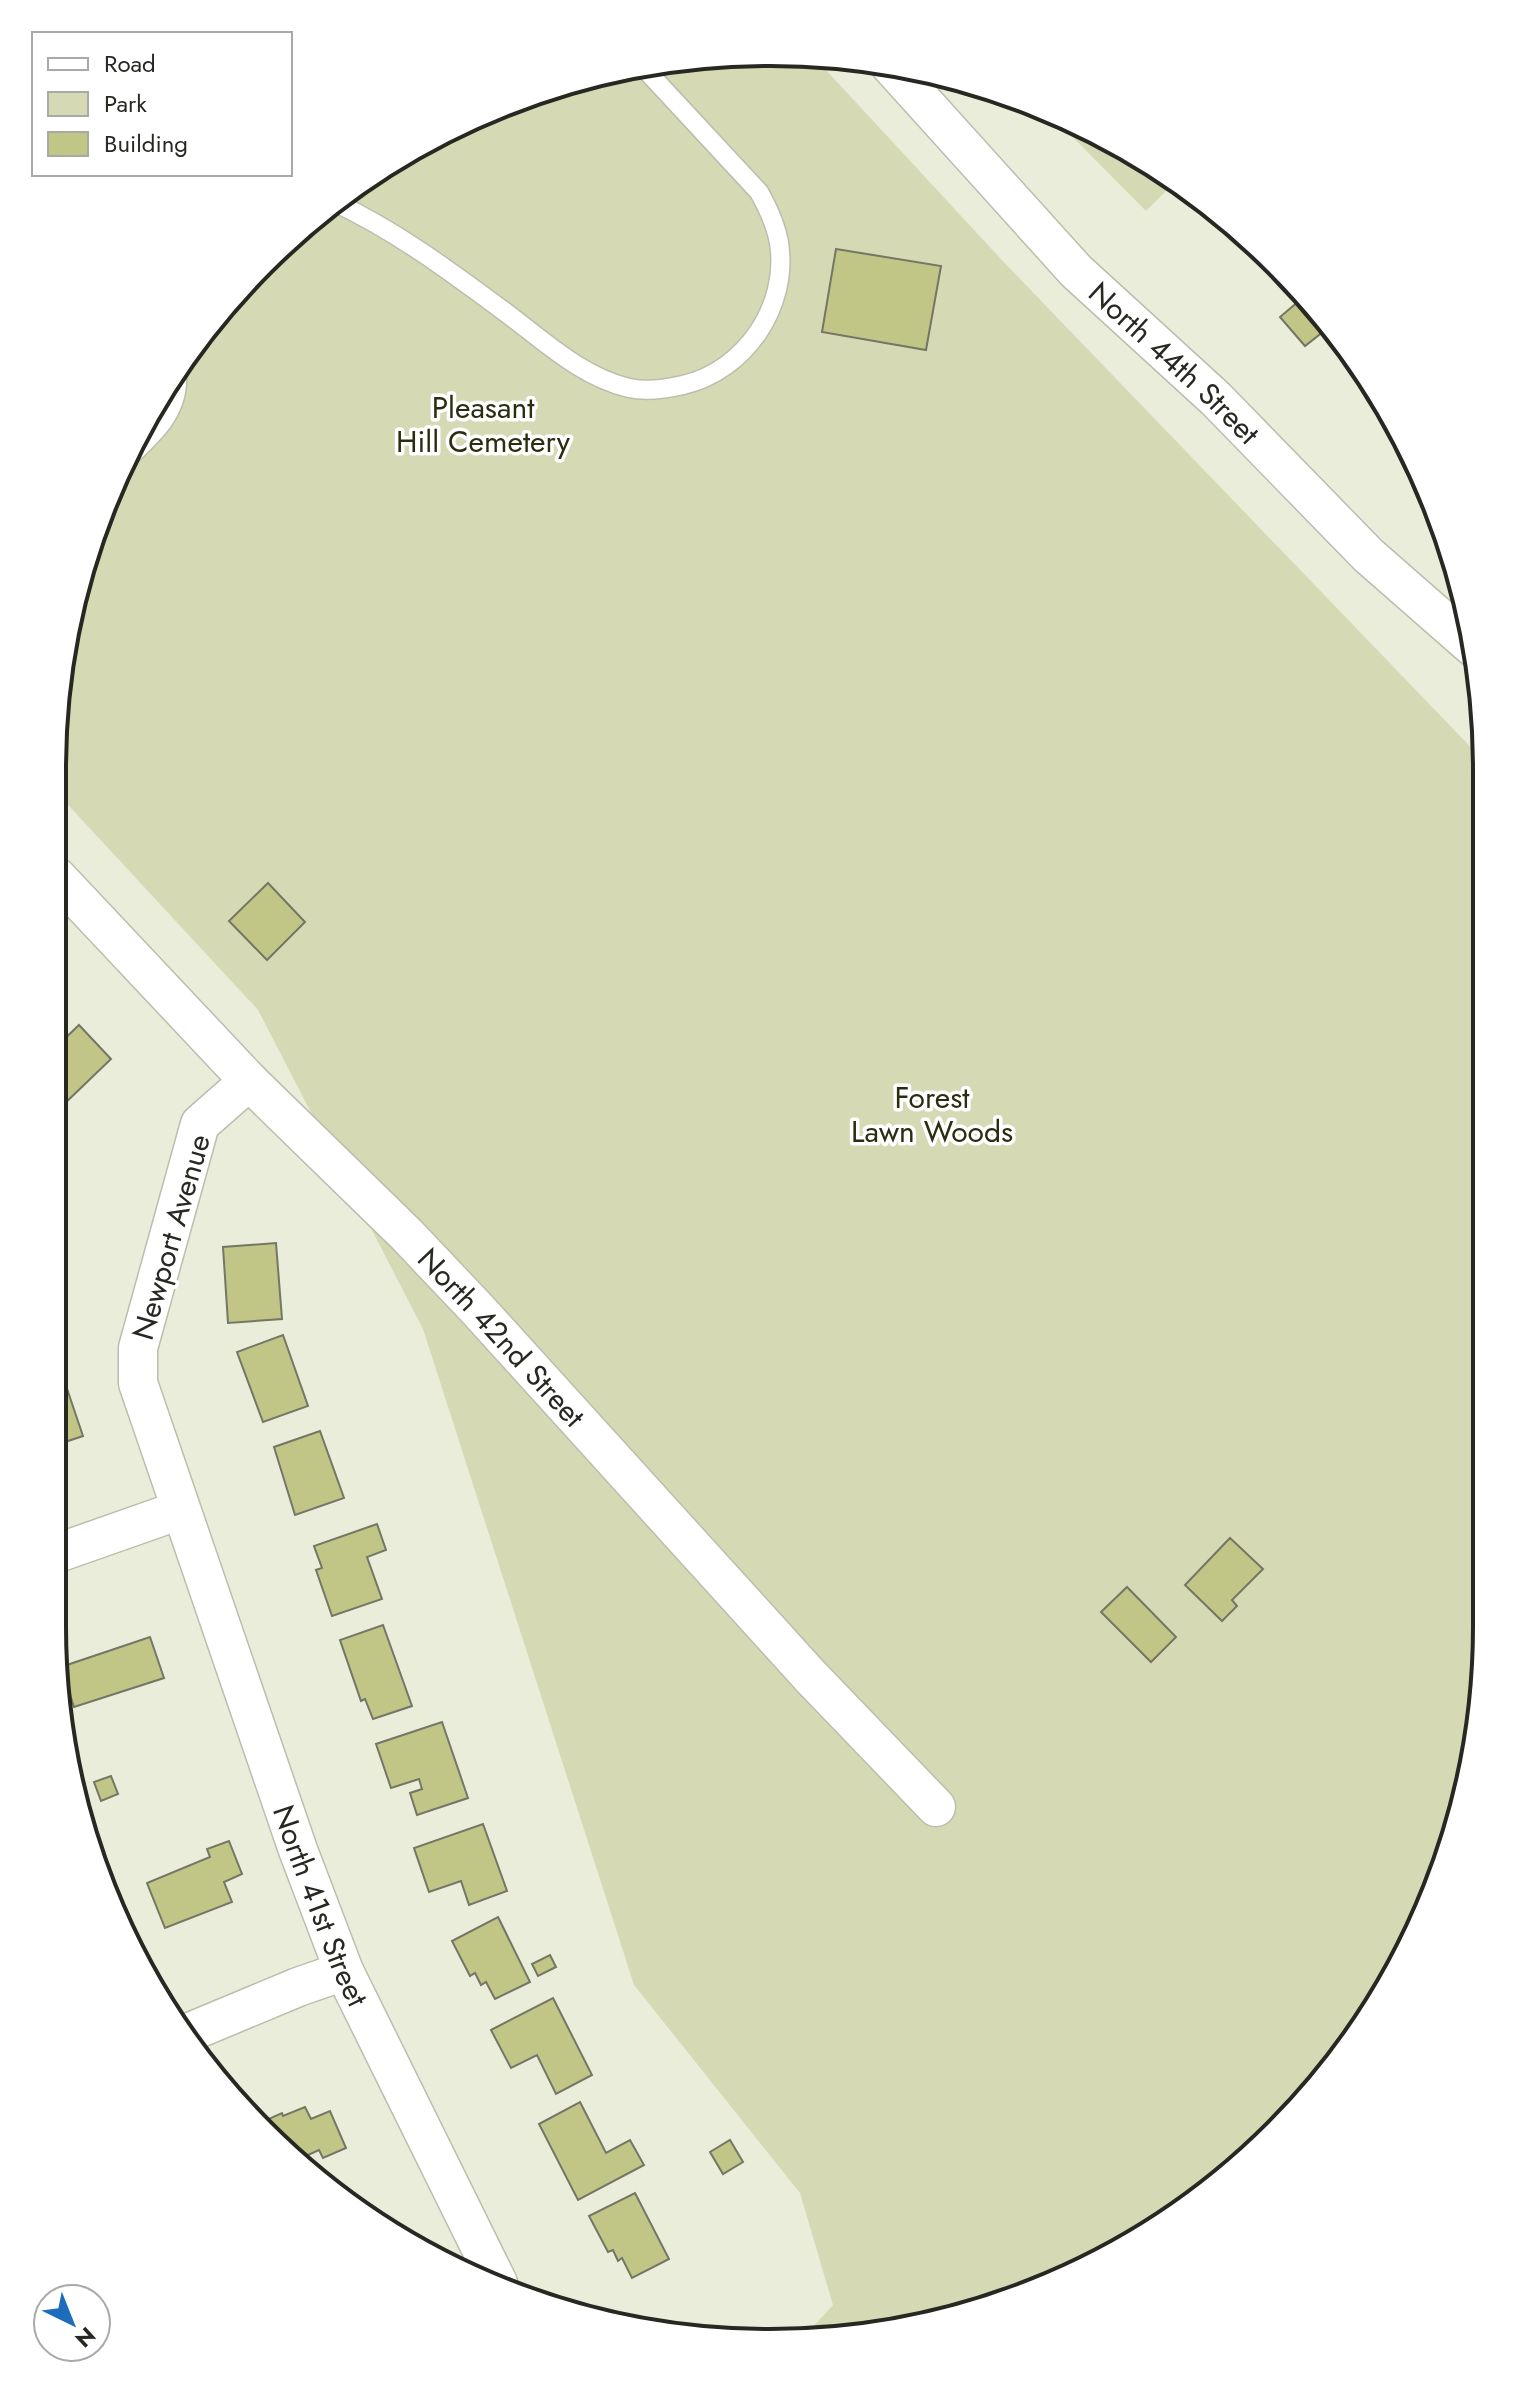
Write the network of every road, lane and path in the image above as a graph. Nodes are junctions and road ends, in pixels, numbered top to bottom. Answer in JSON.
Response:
{"nodes":[{"id":1,"x":652,"y":77,"type":"edge"},
{"id":2,"x":903,"y":79,"type":"edge"},
{"id":3,"x":346,"y":208,"type":"edge"},
{"id":4,"x":174,"y":396,"type":"edge"},
{"id":5,"x":150,"y":436,"type":"edge"},
{"id":6,"x":1460,"y":635,"type":"edge"},
{"id":7,"x":66,"y":887,"type":"edge"},
{"id":8,"x":249,"y":1081,"type":"junction"},
{"id":9,"x":180,"y":1510,"type":"junction"},
{"id":10,"x":66,"y":1550,"type":"edge"},
{"id":11,"x":936,"y":1807,"type":"dead end"},
{"id":12,"x":344,"y":1971,"type":"junction"},
{"id":13,"x":195,"y":2030,"type":"edge"},
{"id":14,"x":492,"y":2272,"type":"edge"}],
"edges":[{"from":1,"to":3,"type":"lane"},
{"from":2,"to":6,"type":"street","name":"North 44th Street"},
{"from":4,"to":5,"type":"lane"},
{"from":7,"to":8,"type":"street","name":"North 42nd Street"},
{"from":8,"to":9,"type":"street","name":"Newport Avenue"},
{"from":8,"to":11,"type":"street","name":"North 42nd Street"},
{"from":9,"to":10,"type":"street"},
{"from":9,"to":12,"type":"street","name":"North 41st Street"},
{"from":12,"to":13,"type":"street"},
{"from":12,"to":14,"type":"street","name":"North 41st Street"}]}
